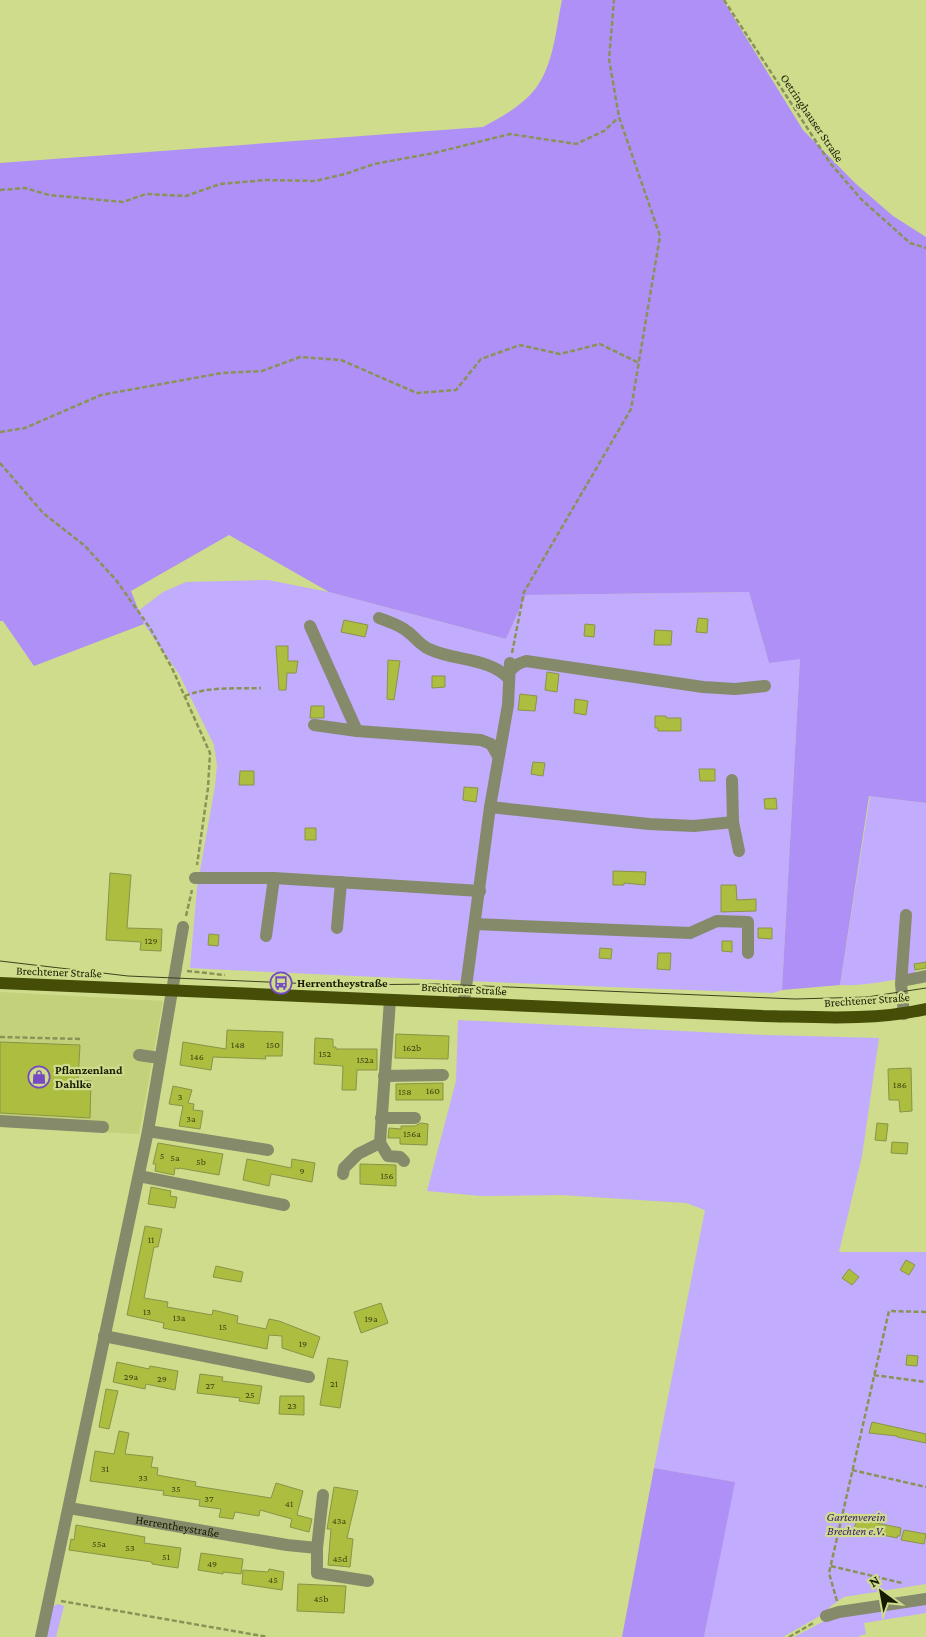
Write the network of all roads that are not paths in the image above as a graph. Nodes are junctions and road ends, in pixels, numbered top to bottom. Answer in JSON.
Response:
{"nodes":[{"id":1,"x":379,"y":618,"type":"dead end"},
{"id":2,"x":310,"y":626,"type":"dead end"},
{"id":3,"x":509,"y":671,"type":"junction"},
{"id":4,"x":765,"y":686,"type":"dead end"},
{"id":5,"x":314,"y":726,"type":"dead end"},
{"id":6,"x":356,"y":732,"type":"junction"},
{"id":7,"x":498,"y":756,"type":"junction"},
{"id":8,"x":732,"y":780,"type":"dead end"},
{"id":9,"x":490,"y":807,"type":"junction"},
{"id":10,"x":733,"y":822,"type":"junction"},
{"id":11,"x":739,"y":851,"type":"dead end"},
{"id":12,"x":195,"y":878,"type":"road end"},
{"id":13,"x":274,"y":878,"type":"junction"},
{"id":14,"x":341,"y":882,"type":"junction"},
{"id":15,"x":480,"y":891,"type":"junction"},
{"id":16,"x":906,"y":915,"type":"dead end"},
{"id":17,"x":475,"y":924,"type":"junction"},
{"id":18,"x":183,"y":927,"type":"road end"},
{"id":19,"x":337,"y":928,"type":"dead end"},
{"id":20,"x":266,"y":936,"type":"dead end"},
{"id":21,"x":748,"y":953,"type":"dead end"},
{"id":22,"x":926,"y":977,"type":"edge"},
{"id":23,"x":902,"y":981,"type":"junction"},
{"id":24,"x":0,"y":983,"type":"edge"},
{"id":25,"x":172,"y":990,"type":"junction"},
{"id":26,"x":390,"y":1000,"type":"junction"},
{"id":27,"x":464,"y":1002,"type":"junction"},
{"id":28,"x":926,"y":1009,"type":"edge"},
{"id":29,"x":904,"y":1014,"type":"junction"},
{"id":30,"x":139,"y":1055,"type":"dead end"},
{"id":31,"x":160,"y":1058,"type":"junction"},
{"id":32,"x":443,"y":1075,"type":"dead end"},
{"id":33,"x":384,"y":1076,"type":"junction"},
{"id":34,"x":381,"y":1118,"type":"junction"},
{"id":35,"x":415,"y":1118,"type":"dead end"},
{"id":36,"x":0,"y":1121,"type":"edge"},
{"id":37,"x":104,"y":1127,"type":"dead end"},
{"id":38,"x":148,"y":1131,"type":"junction"},
{"id":39,"x":380,"y":1143,"type":"junction"},
{"id":40,"x":268,"y":1150,"type":"dead end"},
{"id":41,"x":404,"y":1161,"type":"dead end"},
{"id":42,"x":343,"y":1174,"type":"dead end"},
{"id":43,"x":139,"y":1176,"type":"junction"},
{"id":44,"x":284,"y":1205,"type":"dead end"},
{"id":45,"x":104,"y":1336,"type":"junction"},
{"id":46,"x":309,"y":1377,"type":"dead end"},
{"id":47,"x":323,"y":1495,"type":"dead end"},
{"id":48,"x":69,"y":1508,"type":"junction"},
{"id":49,"x":317,"y":1548,"type":"junction"},
{"id":50,"x":368,"y":1581,"type":"dead end"},
{"id":51,"x":926,"y":1599,"type":"edge"},
{"id":52,"x":826,"y":1616,"type":"road end"},
{"id":53,"x":41,"y":1637,"type":"edge"}],
"edges":[{"from":1,"to":3,"type":"street"},
{"from":2,"to":6,"type":"street"},
{"from":3,"to":4,"type":"street"},
{"from":3,"to":7,"type":"street"},
{"from":5,"to":6,"type":"street"},
{"from":6,"to":7,"type":"street"},
{"from":7,"to":9,"type":"street"},
{"from":8,"to":10,"type":"street"},
{"from":9,"to":10,"type":"street"},
{"from":9,"to":15,"type":"street"},
{"from":10,"to":11,"type":"street"},
{"from":12,"to":13,"type":"street"},
{"from":13,"to":14,"type":"street"},
{"from":13,"to":20,"type":"street"},
{"from":14,"to":15,"type":"street"},
{"from":14,"to":19,"type":"street"},
{"from":15,"to":17,"type":"street"},
{"from":16,"to":23,"type":"street"},
{"from":17,"to":21,"type":"street"},
{"from":17,"to":27,"type":"street"},
{"from":18,"to":25,"type":"street"},
{"from":22,"to":23,"type":"street"},
{"from":23,"to":29,"type":"street"},
{"from":24,"to":25,"type":"main road","name":"Brechtener Straße"},
{"from":25,"to":26,"type":"main road","name":"Brechtener Straße"},
{"from":25,"to":31,"type":"street"},
{"from":26,"to":27,"type":"main road","name":"Brechtener Straße"},
{"from":26,"to":33,"type":"street"},
{"from":27,"to":29,"type":"main road","name":"Brechtener Straße"},
{"from":28,"to":29,"type":"main road","name":"Brechtener Straße"},
{"from":30,"to":31,"type":"street"},
{"from":31,"to":38,"type":"street"},
{"from":32,"to":33,"type":"street"},
{"from":33,"to":34,"type":"street"},
{"from":34,"to":35,"type":"street"},
{"from":34,"to":39,"type":"street"},
{"from":36,"to":37,"type":"street"},
{"from":38,"to":40,"type":"street"},
{"from":38,"to":43,"type":"street"},
{"from":39,"to":41,"type":"street"},
{"from":39,"to":42,"type":"street"},
{"from":43,"to":44,"type":"street"},
{"from":43,"to":45,"type":"street"},
{"from":45,"to":46,"type":"street"},
{"from":45,"to":48,"type":"street"},
{"from":47,"to":49,"type":"street"},
{"from":48,"to":49,"type":"street","name":"Herrentheystraße"},
{"from":48,"to":53,"type":"street"},
{"from":49,"to":50,"type":"street"},
{"from":51,"to":52,"type":"street"}]}
